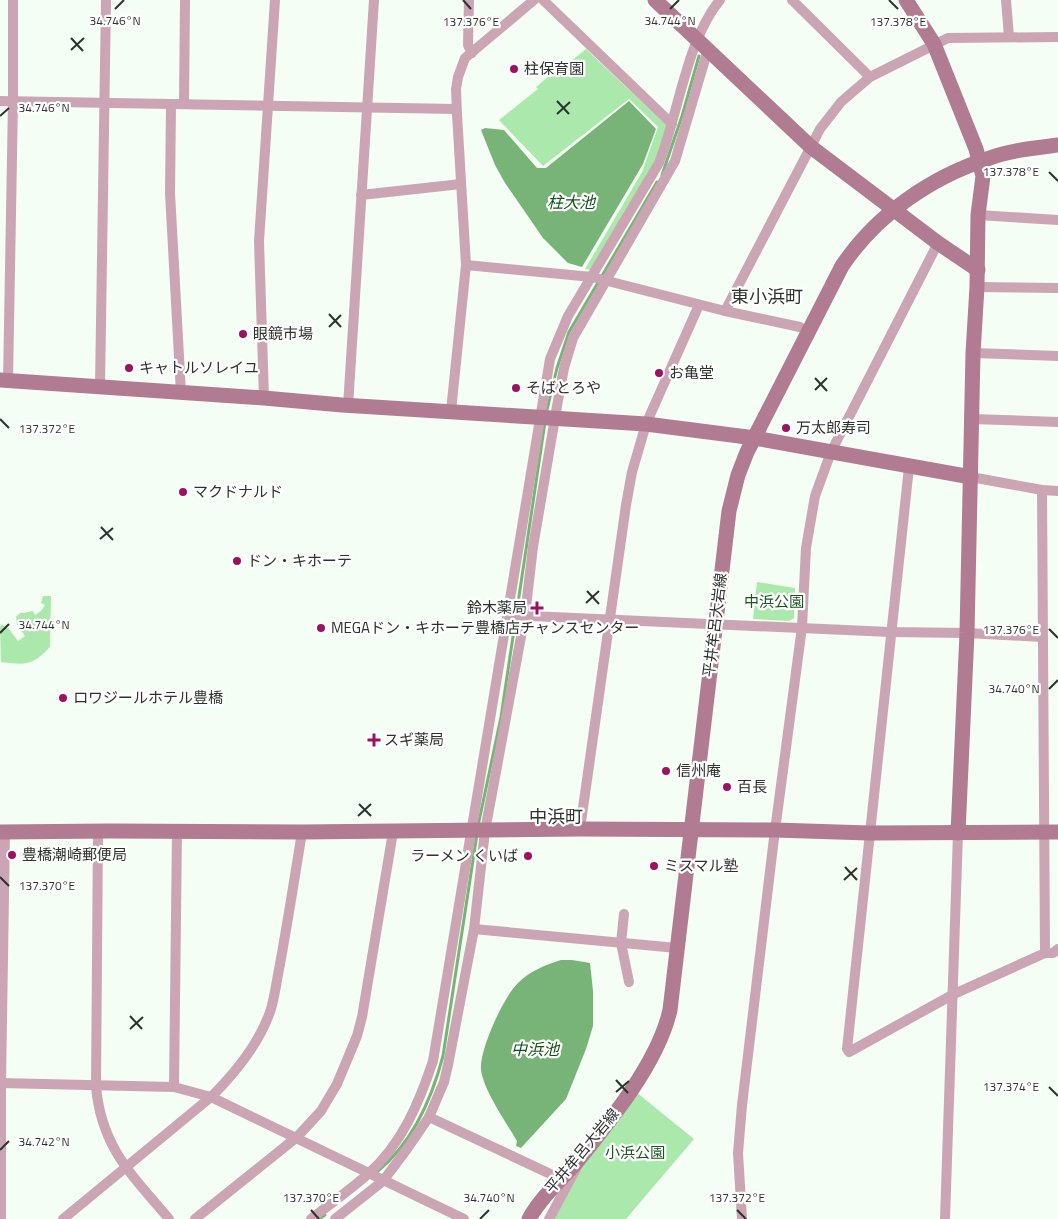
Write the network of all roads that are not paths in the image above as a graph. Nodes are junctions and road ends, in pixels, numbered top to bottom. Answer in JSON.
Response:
{"nodes":[{"id":1,"x":13,"y":0,"type":"edge"},
{"id":2,"x":106,"y":0,"type":"edge"},
{"id":3,"x":185,"y":0,"type":"edge"},
{"id":4,"x":274,"y":0,"type":"edge"},
{"id":5,"x":374,"y":0,"type":"edge"},
{"id":6,"x":469,"y":0,"type":"edge"},
{"id":7,"x":534,"y":0,"type":"edge"},
{"id":8,"x":543,"y":0,"type":"edge"},
{"id":9,"x":655,"y":0,"type":"edge"},
{"id":10,"x":720,"y":0,"type":"edge"},
{"id":11,"x":792,"y":0,"type":"edge"},
{"id":12,"x":906,"y":0,"type":"edge"},
{"id":13,"x":1006,"y":0,"type":"edge"},
{"id":14,"x":1009,"y":37,"type":"junction"},
{"id":15,"x":1058,"y":37,"type":"edge"},
{"id":16,"x":703,"y":44,"type":"junction"},
{"id":17,"x":934,"y":44,"type":"junction"},
{"id":18,"x":472,"y":53,"type":"junction"},
{"id":19,"x":870,"y":77,"type":"junction"},
{"id":20,"x":0,"y":101,"type":"edge"},
{"id":21,"x":13,"y":101,"type":"junction"},
{"id":22,"x":105,"y":102,"type":"junction"},
{"id":23,"x":171,"y":104,"type":"junction"},
{"id":24,"x":184,"y":104,"type":"junction"},
{"id":25,"x":267,"y":104,"type":"junction"},
{"id":26,"x":366,"y":107,"type":"junction"},
{"id":27,"x":456,"y":109,"type":"junction"},
{"id":28,"x":672,"y":124,"type":"junction"},
{"id":29,"x":1058,"y":145,"type":"edge"},
{"id":30,"x":811,"y":147,"type":"junction"},
{"id":31,"x":980,"y":162,"type":"junction"},
{"id":32,"x":461,"y":184,"type":"junction"},
{"id":33,"x":361,"y":196,"type":"junction"},
{"id":34,"x":893,"y":209,"type":"junction"},
{"id":35,"x":978,"y":215,"type":"junction"},
{"id":36,"x":1058,"y":220,"type":"edge"},
{"id":37,"x":938,"y":243,"type":"junction"},
{"id":38,"x":466,"y":264,"type":"junction"},
{"id":39,"x":978,"y":270,"type":"junction"},
{"id":40,"x":592,"y":277,"type":"junction"},
{"id":41,"x":607,"y":281,"type":"junction"},
{"id":42,"x":977,"y":287,"type":"junction"},
{"id":43,"x":1058,"y":288,"type":"edge"},
{"id":44,"x":699,"y":305,"type":"junction"},
{"id":45,"x":725,"y":311,"type":"junction"},
{"id":46,"x":800,"y":328,"type":"dead end"},
{"id":47,"x":973,"y":353,"type":"junction"},
{"id":48,"x":1058,"y":356,"type":"edge"},
{"id":49,"x":4,"y":380,"type":"edge"},
{"id":50,"x":100,"y":387,"type":"junction"},
{"id":51,"x":181,"y":393,"type":"junction"},
{"id":52,"x":264,"y":398,"type":"junction"},
{"id":53,"x":348,"y":406,"type":"junction"},
{"id":54,"x":451,"y":411,"type":"junction"},
{"id":55,"x":539,"y":416,"type":"junction"},
{"id":56,"x":555,"y":417,"type":"junction"},
{"id":57,"x":972,"y":419,"type":"junction"},
{"id":58,"x":1058,"y":422,"type":"edge"},
{"id":59,"x":646,"y":424,"type":"junction"},
{"id":60,"x":755,"y":438,"type":"junction"},
{"id":61,"x":832,"y":452,"type":"junction"},
{"id":62,"x":909,"y":466,"type":"junction"},
{"id":63,"x":971,"y":477,"type":"junction"},
{"id":64,"x":1042,"y":490,"type":"junction"},
{"id":65,"x":1058,"y":491,"type":"edge"},
{"id":66,"x":508,"y":615,"type":"junction"},
{"id":67,"x":525,"y":615,"type":"junction"},
{"id":68,"x":611,"y":619,"type":"junction"},
{"id":69,"x":716,"y":624,"type":"junction"},
{"id":70,"x":802,"y":627,"type":"junction"},
{"id":71,"x":890,"y":632,"type":"junction"},
{"id":72,"x":968,"y":633,"type":"junction"},
{"id":73,"x":1042,"y":637,"type":"junction"},
{"id":74,"x":580,"y":829,"type":"junction"},
{"id":75,"x":691,"y":830,"type":"junction"},
{"id":76,"x":775,"y":830,"type":"junction"},
{"id":77,"x":98,"y":831,"type":"junction"},
{"id":78,"x":177,"y":831,"type":"junction"},
{"id":79,"x":477,"y":831,"type":"junction"},
{"id":80,"x":3,"y":832,"type":"edge"},
{"id":81,"x":302,"y":832,"type":"junction"},
{"id":82,"x":393,"y":832,"type":"junction"},
{"id":83,"x":1051,"y":832,"type":"edge"},
{"id":84,"x":869,"y":833,"type":"junction"},
{"id":85,"x":958,"y":833,"type":"junction"},
{"id":86,"x":624,"y":914,"type":"dead end"},
{"id":87,"x":474,"y":929,"type":"junction"},
{"id":88,"x":621,"y":943,"type":"junction"},
{"id":89,"x":677,"y":948,"type":"junction"},
{"id":90,"x":1058,"y":949,"type":"edge"},
{"id":91,"x":1045,"y":953,"type":"junction"},
{"id":92,"x":629,"y":982,"type":"dead end"},
{"id":93,"x":954,"y":994,"type":"junction"},
{"id":94,"x":0,"y":1083,"type":"edge"},
{"id":95,"x":96,"y":1086,"type":"junction"},
{"id":96,"x":174,"y":1087,"type":"junction"},
{"id":97,"x":211,"y":1097,"type":"junction"},
{"id":98,"x":429,"y":1117,"type":"junction"},
{"id":99,"x":297,"y":1137,"type":"junction"},
{"id":100,"x":575,"y":1163,"type":"junction"},
{"id":101,"x":126,"y":1167,"type":"junction"},
{"id":102,"x":369,"y":1173,"type":"junction"},
{"id":103,"x":561,"y":1179,"type":"junction"},
{"id":104,"x":383,"y":1181,"type":"junction"},
{"id":105,"x":447,"y":1215,"type":"edge"},
{"id":106,"x":1,"y":1219,"type":"edge"},
{"id":107,"x":63,"y":1219,"type":"edge"},
{"id":108,"x":169,"y":1219,"type":"edge"},
{"id":109,"x":195,"y":1219,"type":"edge"},
{"id":110,"x":311,"y":1219,"type":"edge"},
{"id":111,"x":336,"y":1219,"type":"edge"},
{"id":112,"x":464,"y":1219,"type":"edge"},
{"id":113,"x":529,"y":1219,"type":"edge"},
{"id":114,"x":549,"y":1219,"type":"edge"},
{"id":115,"x":742,"y":1219,"type":"edge"},
{"id":116,"x":945,"y":1219,"type":"edge"}],
"edges":[{"from":1,"to":21,"type":"street"},
{"from":2,"to":22,"type":"street"},
{"from":3,"to":24,"type":"street"},
{"from":4,"to":25,"type":"street"},
{"from":5,"to":26,"type":"street"},
{"from":6,"to":18,"type":"street"},
{"from":7,"to":18,"type":"street"},
{"from":8,"to":28,"type":"street"},
{"from":9,"to":16,"type":"street"},
{"from":10,"to":16,"type":"street"},
{"from":11,"to":19,"type":"street"},
{"from":12,"to":17,"type":"street"},
{"from":13,"to":14,"type":"street"},
{"from":14,"to":15,"type":"street"},
{"from":14,"to":17,"type":"street"},
{"from":16,"to":28,"type":"street"},
{"from":16,"to":30,"type":"street"},
{"from":16,"to":41,"type":"street"},
{"from":17,"to":19,"type":"street"},
{"from":17,"to":31,"type":"street"},
{"from":18,"to":27,"type":"street"},
{"from":19,"to":30,"type":"street"},
{"from":20,"to":21,"type":"street"},
{"from":21,"to":22,"type":"street"},
{"from":21,"to":49,"type":"street"},
{"from":22,"to":23,"type":"street"},
{"from":22,"to":50,"type":"street"},
{"from":23,"to":24,"type":"street"},
{"from":23,"to":51,"type":"street"},
{"from":24,"to":25,"type":"street"},
{"from":25,"to":26,"type":"street"},
{"from":25,"to":52,"type":"street"},
{"from":26,"to":27,"type":"street"},
{"from":26,"to":33,"type":"street"},
{"from":27,"to":32,"type":"street"},
{"from":28,"to":40,"type":"street"},
{"from":29,"to":31,"type":"street","name":"平井牟呂大岩線"},
{"from":30,"to":34,"type":"street"},
{"from":30,"to":45,"type":"street"},
{"from":31,"to":34,"type":"street","name":"平井牟呂大岩線"},
{"from":31,"to":35,"type":"street"},
{"from":32,"to":33,"type":"street"},
{"from":32,"to":38,"type":"street"},
{"from":33,"to":53,"type":"street"},
{"from":34,"to":37,"type":"street"},
{"from":34,"to":60,"type":"street","name":"平井牟呂大岩線"},
{"from":35,"to":36,"type":"street"},
{"from":35,"to":39,"type":"street"},
{"from":37,"to":39,"type":"street"},
{"from":37,"to":61,"type":"street"},
{"from":38,"to":40,"type":"street"},
{"from":38,"to":54,"type":"street"},
{"from":39,"to":42,"type":"street"},
{"from":40,"to":41,"type":"street"},
{"from":40,"to":55,"type":"street"},
{"from":41,"to":44,"type":"street"},
{"from":41,"to":56,"type":"street"},
{"from":42,"to":43,"type":"street"},
{"from":42,"to":47,"type":"street"},
{"from":44,"to":45,"type":"street"},
{"from":44,"to":59,"type":"street"},
{"from":45,"to":46,"type":"street"},
{"from":47,"to":48,"type":"street"},
{"from":47,"to":57,"type":"street"},
{"from":49,"to":50,"type":"street"},
{"from":50,"to":51,"type":"street"},
{"from":51,"to":52,"type":"street"},
{"from":52,"to":53,"type":"street"},
{"from":53,"to":54,"type":"street"},
{"from":54,"to":55,"type":"street"},
{"from":55,"to":56,"type":"street"},
{"from":55,"to":66,"type":"street"},
{"from":56,"to":59,"type":"street"},
{"from":56,"to":67,"type":"street"},
{"from":57,"to":58,"type":"street"},
{"from":57,"to":63,"type":"street"},
{"from":59,"to":60,"type":"street"},
{"from":59,"to":68,"type":"street"},
{"from":60,"to":61,"type":"street"},
{"from":60,"to":69,"type":"street","name":"平井牟呂大岩線"},
{"from":61,"to":62,"type":"street"},
{"from":61,"to":70,"type":"street"},
{"from":62,"to":63,"type":"street"},
{"from":62,"to":71,"type":"street"},
{"from":63,"to":64,"type":"street"},
{"from":63,"to":72,"type":"street"},
{"from":64,"to":65,"type":"street"},
{"from":64,"to":73,"type":"street"},
{"from":66,"to":67,"type":"street"},
{"from":66,"to":79,"type":"street"},
{"from":67,"to":68,"type":"street"},
{"from":67,"to":79,"type":"street"},
{"from":68,"to":69,"type":"street"},
{"from":68,"to":74,"type":"street"},
{"from":69,"to":70,"type":"street"},
{"from":69,"to":75,"type":"street","name":"平井牟呂大岩線"},
{"from":70,"to":71,"type":"street"},
{"from":70,"to":76,"type":"street"},
{"from":71,"to":72,"type":"street"},
{"from":71,"to":84,"type":"street"},
{"from":72,"to":73,"type":"street"},
{"from":72,"to":85,"type":"street"},
{"from":73,"to":83,"type":"street"},
{"from":74,"to":75,"type":"street"},
{"from":74,"to":79,"type":"street"},
{"from":75,"to":76,"type":"street"},
{"from":75,"to":89,"type":"street","name":"平井牟呂大岩線"},
{"from":76,"to":84,"type":"street"},
{"from":76,"to":115,"type":"street"},
{"from":77,"to":78,"type":"street"},
{"from":77,"to":80,"type":"street"},
{"from":77,"to":95,"type":"street"},
{"from":78,"to":81,"type":"street"},
{"from":78,"to":96,"type":"street"},
{"from":79,"to":82,"type":"street"},
{"from":79,"to":87,"type":"street"},
{"from":79,"to":102,"type":"street"},
{"from":80,"to":94,"type":"street"},
{"from":81,"to":82,"type":"street"},
{"from":81,"to":97,"type":"street"},
{"from":82,"to":99,"type":"street"},
{"from":83,"to":85,"type":"street"},
{"from":83,"to":91,"type":"street"},
{"from":84,"to":85,"type":"street"},
{"from":84,"to":93,"type":"street"},
{"from":85,"to":93,"type":"street"},
{"from":86,"to":88,"type":"street"},
{"from":87,"to":88,"type":"street"},
{"from":87,"to":98,"type":"street"},
{"from":88,"to":89,"type":"street"},
{"from":88,"to":92,"type":"street"},
{"from":89,"to":100,"type":"street","name":"平井牟呂大岩線"},
{"from":90,"to":91,"type":"street"},
{"from":91,"to":93,"type":"street"},
{"from":93,"to":116,"type":"street"},
{"from":94,"to":95,"type":"street"},
{"from":94,"to":106,"type":"street"},
{"from":95,"to":96,"type":"street"},
{"from":95,"to":101,"type":"street"},
{"from":96,"to":97,"type":"street"},
{"from":97,"to":99,"type":"street"},
{"from":97,"to":101,"type":"street"},
{"from":98,"to":103,"type":"street"},
{"from":98,"to":104,"type":"street"},
{"from":99,"to":102,"type":"street"},
{"from":99,"to":109,"type":"street"},
{"from":100,"to":103,"type":"street","name":"平井牟呂大岩線"},
{"from":100,"to":114,"type":"street"},
{"from":101,"to":107,"type":"street"},
{"from":101,"to":108,"type":"street"},
{"from":102,"to":104,"type":"street"},
{"from":102,"to":110,"type":"street"},
{"from":103,"to":113,"type":"street","name":"平井牟呂大岩線"},
{"from":104,"to":105,"type":"street"},
{"from":104,"to":111,"type":"street"},
{"from":105,"to":112,"type":"street"}]}
